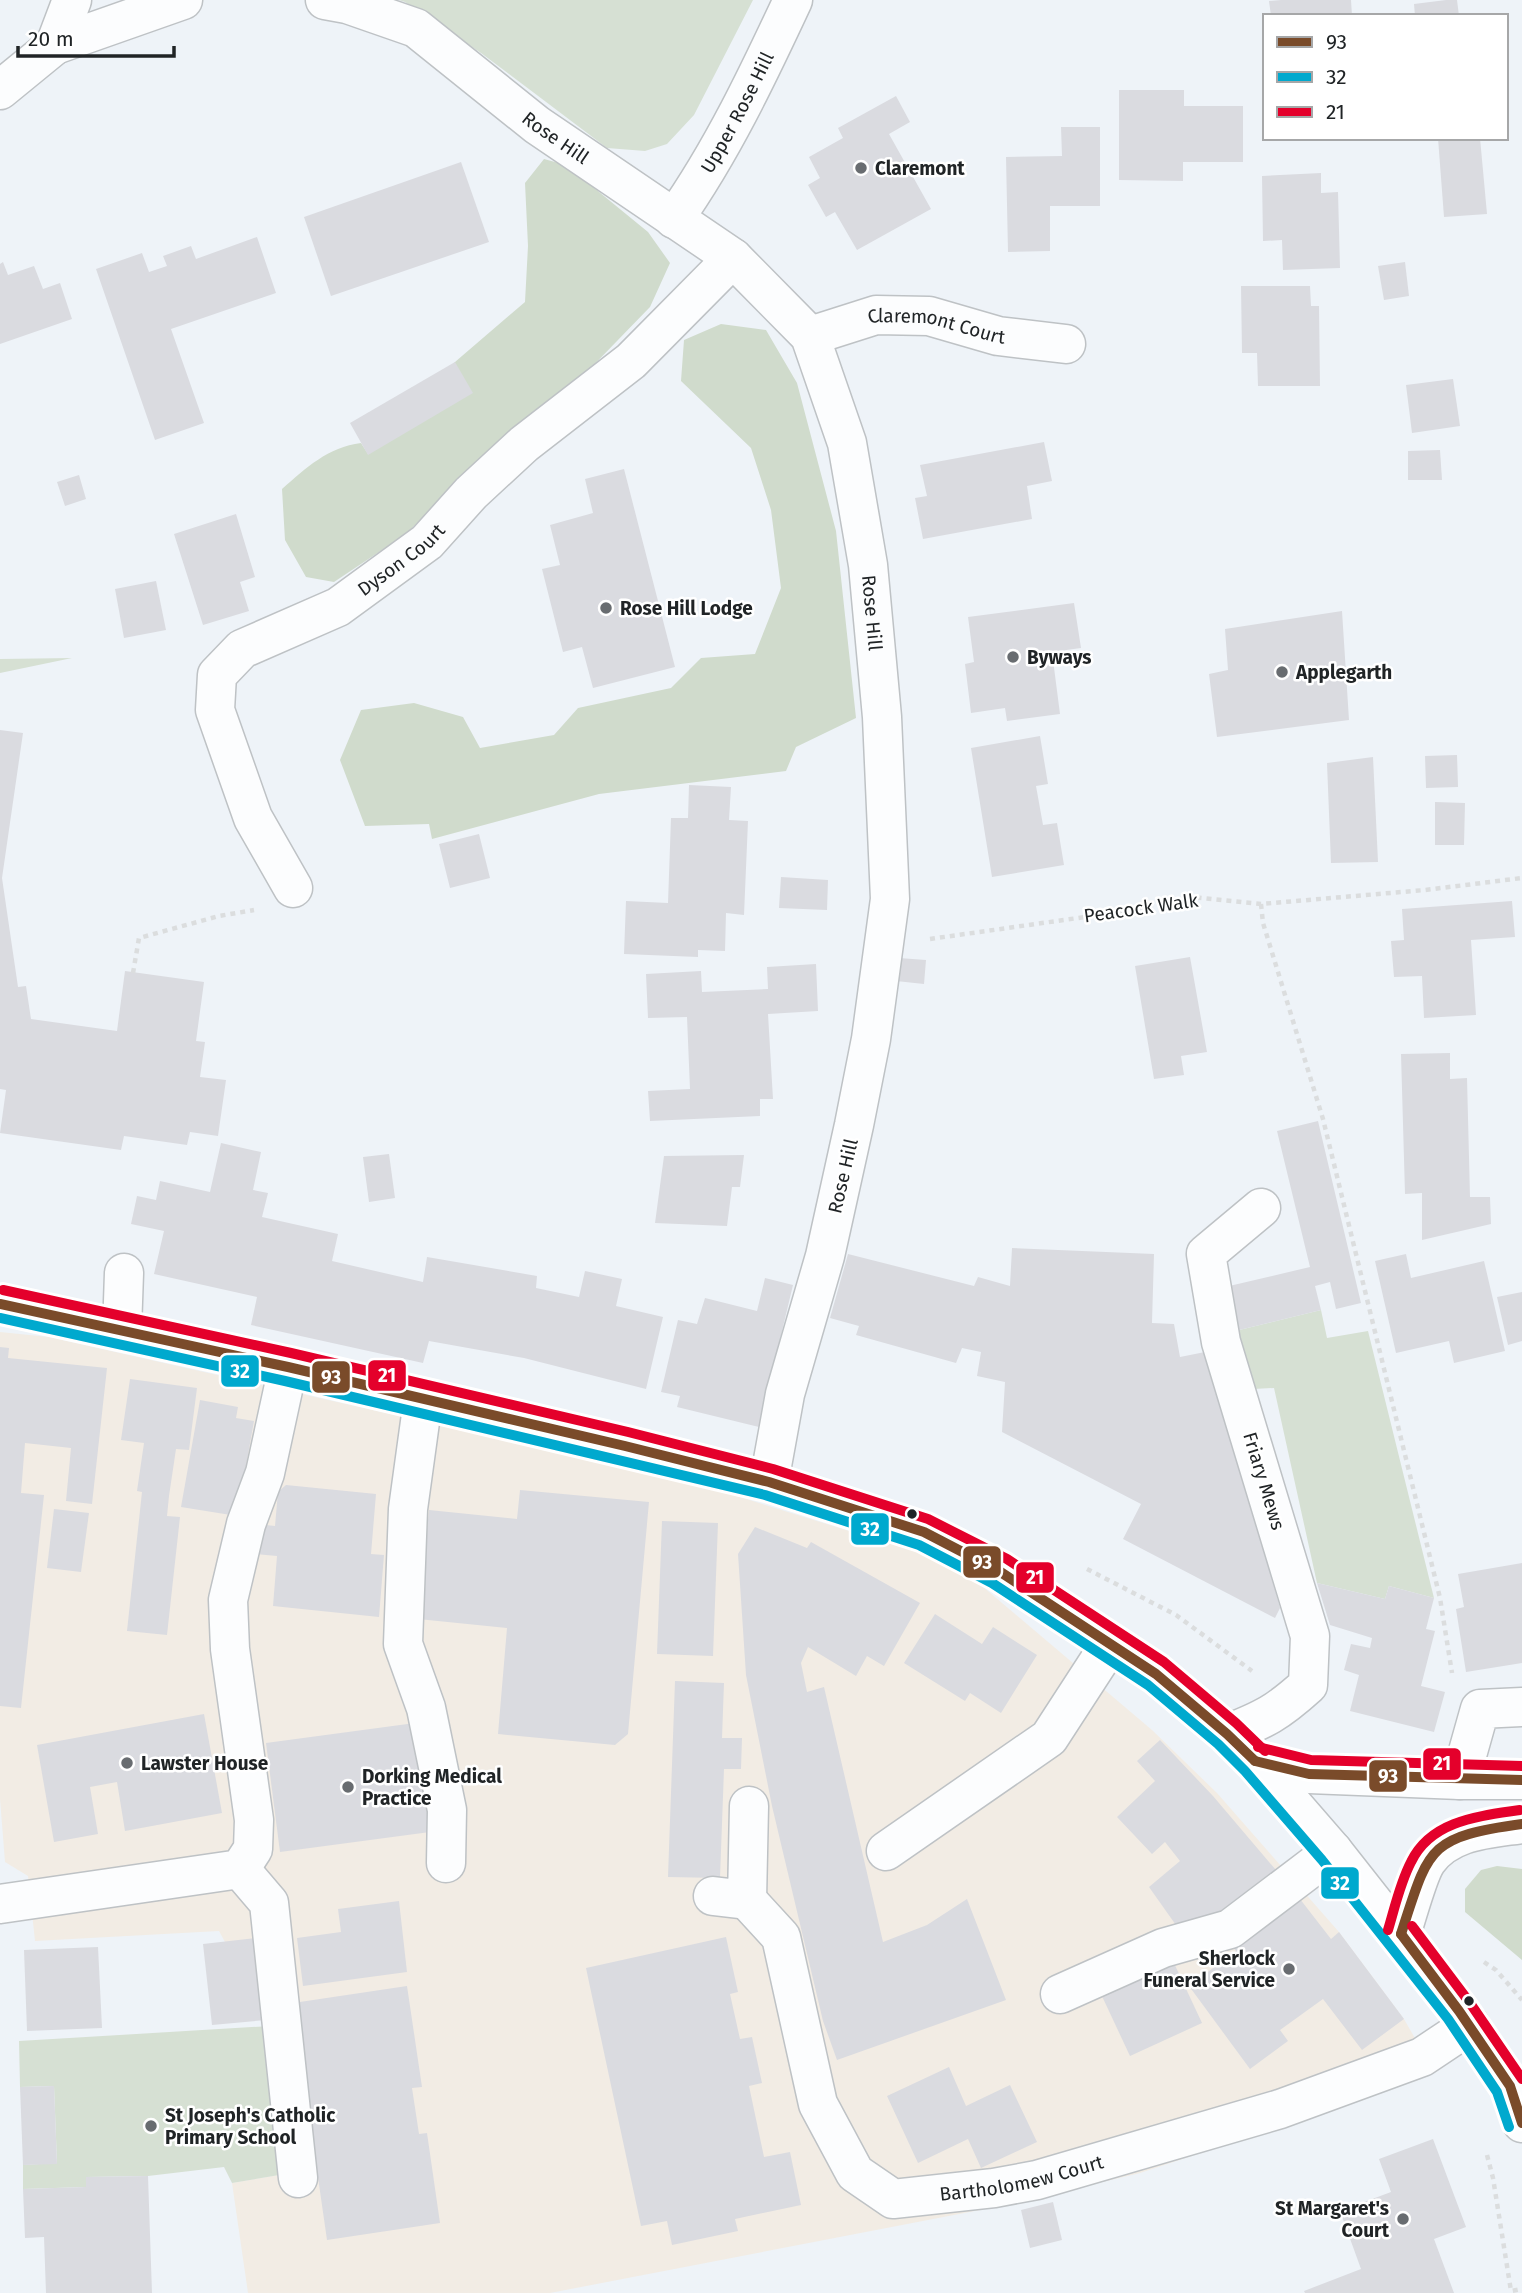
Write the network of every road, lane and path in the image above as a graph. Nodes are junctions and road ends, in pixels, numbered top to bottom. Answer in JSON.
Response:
{"nodes":[{"id":1,"x":72,"y":0,"type":"edge"},
{"id":2,"x":183,"y":0,"type":"edge"},
{"id":3,"x":326,"y":0,"type":"edge"},
{"id":4,"x":793,"y":0,"type":"edge"},
{"id":5,"x":54,"y":45,"type":"junction"},
{"id":6,"x":0,"y":90,"type":"edge"},
{"id":7,"x":674,"y":219,"type":"junction"},
{"id":8,"x":733,"y":258,"type":"junction"},
{"id":9,"x":810,"y":336,"type":"junction"},
{"id":10,"x":1066,"y":344,"type":"dead end"},
{"id":11,"x":1522,"y":878,"type":"edge"},
{"id":12,"x":293,"y":888,"type":"joint"},
{"id":13,"x":1261,"y":904,"type":"junction"},
{"id":14,"x":885,"y":943,"type":"junction"},
{"id":15,"x":133,"y":973,"type":"dead end"},
{"id":16,"x":1261,"y":1208,"type":"dead end"},
{"id":17,"x":124,"y":1273,"type":"dead end"},
{"id":18,"x":0,"y":1304,"type":"edge"},
{"id":19,"x":122,"y":1330,"type":"junction"},
{"id":20,"x":288,"y":1367,"type":"junction"},
{"id":21,"x":423,"y":1400,"type":"junction"},
{"id":22,"x":769,"y":1482,"type":"junction"},
{"id":23,"x":1110,"y":1644,"type":"junction"},
{"id":24,"x":1522,"y":1707,"type":"edge"},
{"id":25,"x":1480,"y":1709,"type":"junction"},
{"id":26,"x":1227,"y":1734,"type":"junction"},
{"id":27,"x":1255,"y":1761,"type":"junction"},
{"id":28,"x":1460,"y":1780,"type":"junction"},
{"id":29,"x":1522,"y":1780,"type":"edge"},
{"id":30,"x":749,"y":1806,"type":"dead end"},
{"id":31,"x":1522,"y":1824,"type":"edge"},
{"id":32,"x":886,"y":1851,"type":"dead end"},
{"id":33,"x":1333,"y":1851,"type":"junction"},
{"id":34,"x":446,"y":1863,"type":"dead end"},
{"id":35,"x":240,"y":1869,"type":"junction"},
{"id":36,"x":0,"y":1904,"type":"edge"},
{"id":37,"x":1401,"y":1934,"type":"junction"},
{"id":38,"x":1473,"y":1956,"type":"dead end"},
{"id":39,"x":1060,"y":1994,"type":"dead end"},
{"id":40,"x":1522,"y":2000,"type":"edge"},
{"id":41,"x":1470,"y":2025,"type":"junction"},
{"id":42,"x":1522,"y":2123,"type":"edge"},
{"id":43,"x":1485,"y":2146,"type":"dead end"},
{"id":44,"x":298,"y":2178,"type":"dead end"},
{"id":45,"x":1522,"y":2289,"type":"edge"},
{"id":46,"x":1511,"y":2292,"type":"edge"}],
"edges":[{"from":1,"to":5,"type":"street"},
{"from":2,"to":5,"type":"street"},
{"from":3,"to":7,"type":"street","name":"Rose Hill"},
{"from":4,"to":7,"type":"street","name":"Upper Rose Hill"},
{"from":5,"to":6,"type":"street"},
{"from":7,"to":8,"type":"street","name":"Rose Hill"},
{"from":8,"to":9,"type":"street","name":"Rose Hill"},
{"from":8,"to":12,"type":"street","name":"Dyson Court"},
{"from":9,"to":10,"type":"street","name":"Claremont Court"},
{"from":9,"to":14,"type":"street","name":"Rose Hill"},
{"from":11,"to":13,"type":"path","name":"Peacock Walk"},
{"from":12,"to":15,"type":"path"},
{"from":13,"to":14,"type":"path","name":"Peacock Walk"},
{"from":13,"to":25,"type":"path"},
{"from":14,"to":22,"type":"street","name":"Rose Hill"},
{"from":16,"to":26,"type":"street","name":"Friary Mews"},
{"from":17,"to":19,"type":"street"},
{"from":18,"to":19,"type":"street"},
{"from":19,"to":20,"type":"street"},
{"from":20,"to":21,"type":"street"},
{"from":20,"to":35,"type":"street"},
{"from":21,"to":22,"type":"street"},
{"from":21,"to":34,"type":"street"},
{"from":22,"to":23,"type":"street"},
{"from":23,"to":26,"type":"street"},
{"from":23,"to":32,"type":"street"},
{"from":24,"to":25,"type":"street"},
{"from":25,"to":28,"type":"street"},
{"from":26,"to":27,"type":"street"},
{"from":27,"to":28,"type":"street"},
{"from":27,"to":33,"type":"street"},
{"from":28,"to":29,"type":"street"},
{"from":30,"to":41,"type":"street","name":"Bartholomew Court"},
{"from":31,"to":37,"type":"street"},
{"from":33,"to":37,"type":"street"},
{"from":33,"to":39,"type":"street"},
{"from":35,"to":36,"type":"street"},
{"from":35,"to":44,"type":"street"},
{"from":37,"to":41,"type":"street"},
{"from":38,"to":40,"type":"path"},
{"from":41,"to":42,"type":"street"},
{"from":43,"to":46,"type":"path"},
{"from":45,"to":46,"type":"path"}]}
